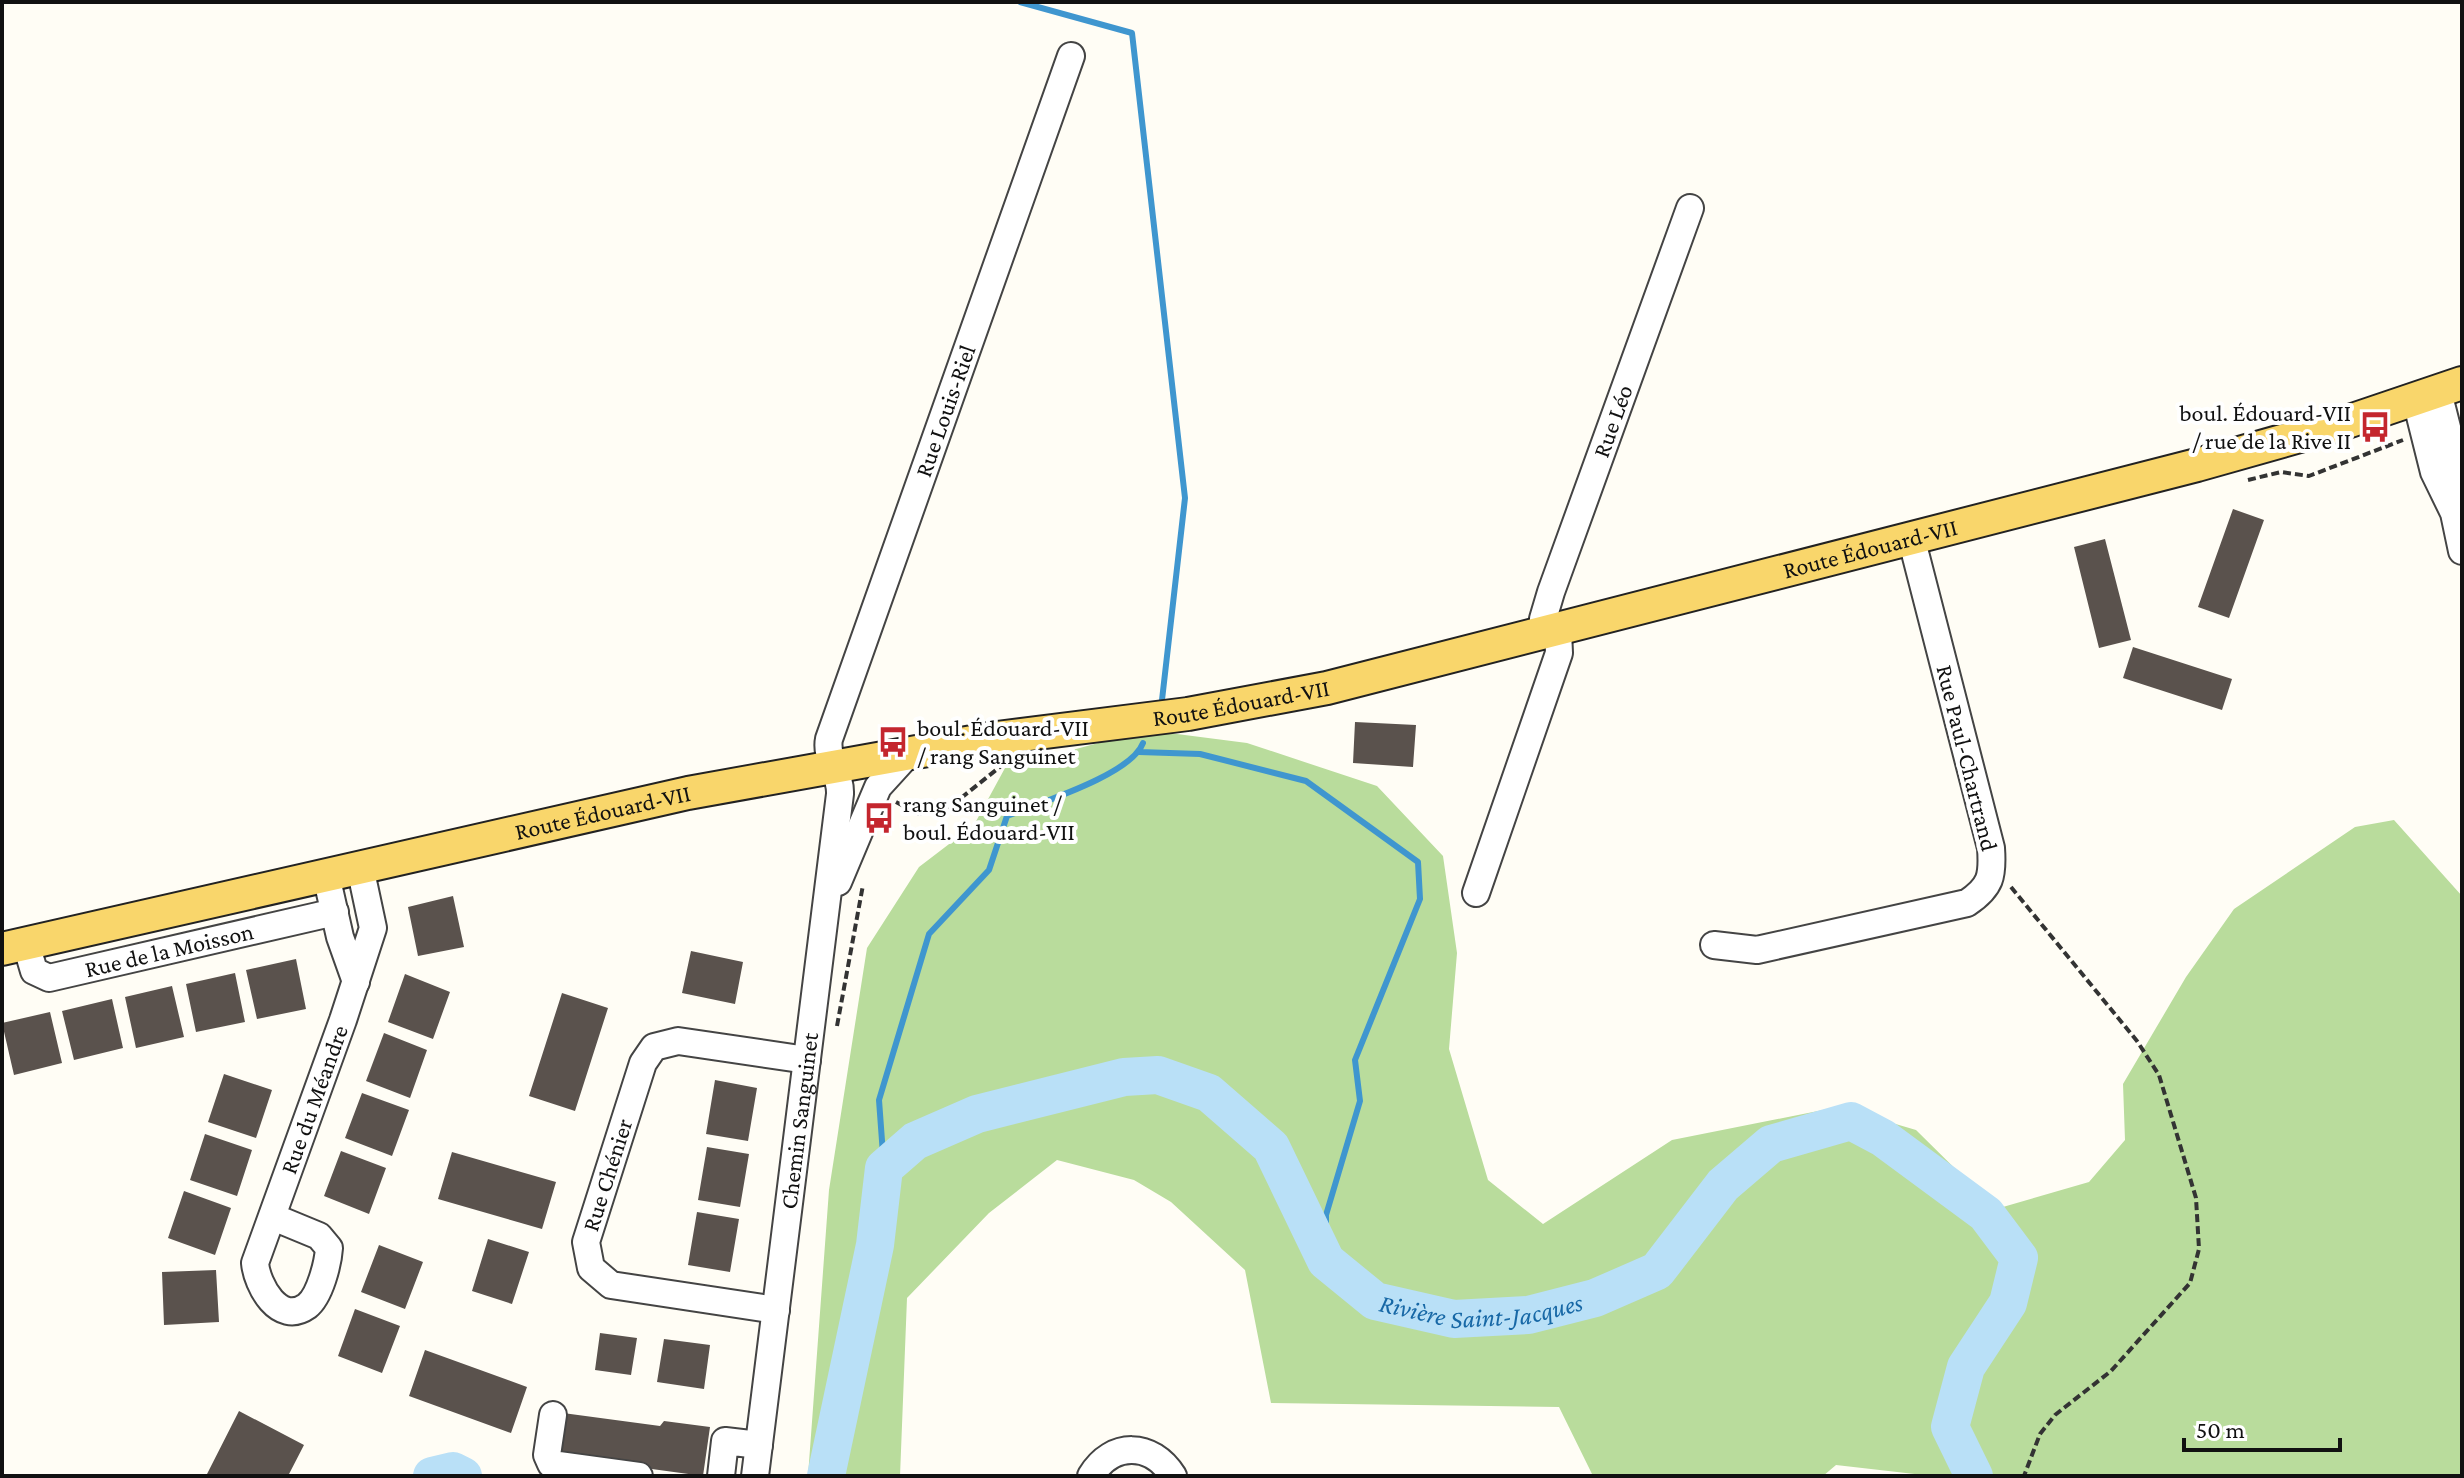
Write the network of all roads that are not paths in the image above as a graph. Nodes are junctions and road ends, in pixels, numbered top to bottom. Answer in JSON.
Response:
{"nodes":[{"id":1,"x":1071,"y":56,"type":"dead end"},
{"id":2,"x":1690,"y":208,"type":"dead end"},
{"id":3,"x":2439,"y":392,"type":"edge"},
{"id":4,"x":1912,"y":541,"type":"junction"},
{"id":5,"x":2462,"y":549,"type":"edge"},
{"id":6,"x":1552,"y":633,"type":"junction"},
{"id":7,"x":909,"y":753,"type":"junction"},
{"id":8,"x":835,"y":767,"type":"junction"},
{"id":9,"x":360,"y":867,"type":"junction"},
{"id":10,"x":326,"y":875,"type":"junction"},
{"id":11,"x":1476,"y":893,"type":"dead end"},
{"id":12,"x":827,"y":903,"type":"junction"},
{"id":13,"x":335,"y":912,"type":"junction"},
{"id":14,"x":1714,"y":945,"type":"dead end"},
{"id":15,"x":14,"y":946,"type":"edge"},
{"id":16,"x":356,"y":982,"type":"junction"},
{"id":17,"x":807,"y":1060,"type":"junction"},
{"id":18,"x":273,"y":1217,"type":"dead end"},
{"id":19,"x":776,"y":1310,"type":"junction"},
{"id":20,"x":553,"y":1415,"type":"dead end"},
{"id":21,"x":759,"y":1445,"type":"junction"},
{"id":22,"x":639,"y":1476,"type":"edge"},
{"id":23,"x":721,"y":1476,"type":"edge"},
{"id":24,"x":755,"y":1476,"type":"edge"},
{"id":25,"x":1091,"y":1476,"type":"edge"},
{"id":26,"x":1173,"y":1476,"type":"edge"}],
"edges":[{"from":1,"to":8,"type":"street","name":"Rue Louis-Riel"},
{"from":2,"to":6,"type":"street","name":"Rue Léo"},
{"from":3,"to":4,"type":"main road","name":"Route Édouard-VII"},
{"from":3,"to":5,"type":"street"},
{"from":4,"to":6,"type":"main road","name":"Route Édouard-VII"},
{"from":4,"to":14,"type":"street","name":"Rue Paul-Chartrand"},
{"from":6,"to":7,"type":"main road","name":"Route Édouard-VII"},
{"from":6,"to":11,"type":"street","name":"Rue Léo"},
{"from":7,"to":8,"type":"main road","name":"Route Édouard-VII"},
{"from":7,"to":12,"type":"street"},
{"from":8,"to":9,"type":"main road","name":"Route Édouard-VII"},
{"from":8,"to":12,"type":"street","name":"Chemin Sanguinet"},
{"from":9,"to":10,"type":"main road","name":"Route Édouard-VII"},
{"from":9,"to":16,"type":"street","name":"Rue du Méandre"},
{"from":10,"to":13,"type":"street"},
{"from":10,"to":15,"type":"main road","name":"Route Édouard-VII"},
{"from":12,"to":17,"type":"street","name":"Chemin Sanguinet"},
{"from":13,"to":15,"type":"street","name":"Rue de la Moisson"},
{"from":13,"to":16,"type":"street"},
{"from":16,"to":18,"type":"street","name":"Rue du Méandre"},
{"from":17,"to":19,"type":"street","name":"Chemin Sanguinet"},
{"from":17,"to":19,"type":"street","name":"Rue Chénier"},
{"from":19,"to":21,"type":"street","name":"Chemin Sanguinet"},
{"from":20,"to":22,"type":"street"},
{"from":21,"to":23,"type":"street"},
{"from":21,"to":24,"type":"street","name":"Chemin Sanguinet"},
{"from":25,"to":26,"type":"street"}]}
